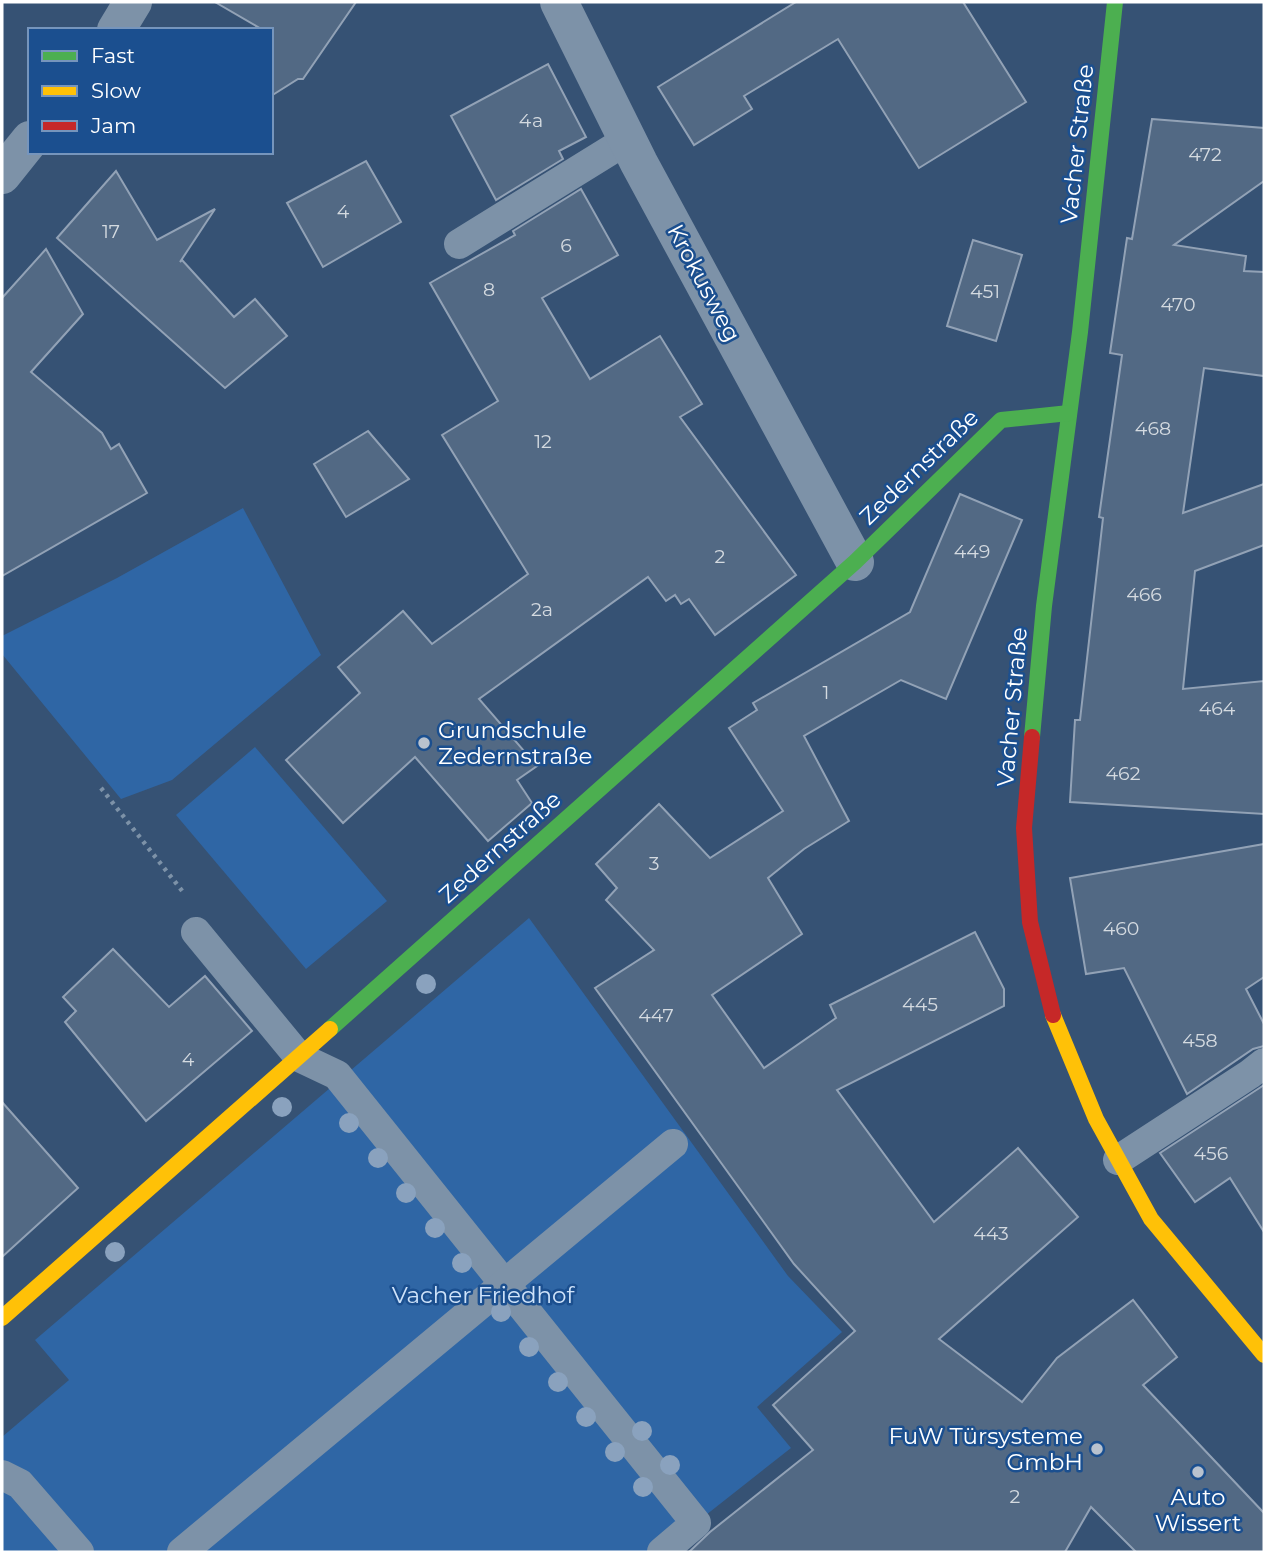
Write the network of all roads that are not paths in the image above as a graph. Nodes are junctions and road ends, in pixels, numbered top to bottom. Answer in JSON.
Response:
{"nodes":[{"id":1,"x":133,"y":2,"type":"edge"},
{"id":2,"x":559,"y":2,"type":"edge"},
{"id":3,"x":1115,"y":2,"type":"edge"},
{"id":4,"x":117,"y":28,"type":"edge"},
{"id":5,"x":627,"y":140,"type":"junction"},
{"id":6,"x":28,"y":144,"type":"edge"},
{"id":7,"x":2,"y":176,"type":"edge"},
{"id":8,"x":458,"y":244,"type":"dead end"},
{"id":9,"x":1069,"y":413,"type":"junction"},
{"id":10,"x":855,"y":562,"type":"junction"},
{"id":11,"x":196,"y":932,"type":"road end"},
{"id":12,"x":299,"y":1057,"type":"junction"},
{"id":13,"x":1264,"y":1063,"type":"edge"},
{"id":14,"x":673,"y":1144,"type":"dead end"},
{"id":15,"x":1118,"y":1160,"type":"junction"},
{"id":16,"x":504,"y":1285,"type":"junction"},
{"id":17,"x":2,"y":1318,"type":"edge"},
{"id":18,"x":1264,"y":1354,"type":"edge"},
{"id":19,"x":2,"y":1475,"type":"edge"},
{"id":20,"x":79,"y":1552,"type":"edge"},
{"id":21,"x":182,"y":1552,"type":"edge"},
{"id":22,"x":662,"y":1552,"type":"edge"}],
"edges":[{"from":1,"to":4,"type":"street"},
{"from":2,"to":5,"type":"street","name":"Krokusweg"},
{"from":3,"to":9,"type":"street","name":"Vacher Straße"},
{"from":5,"to":8,"type":"lane"},
{"from":5,"to":10,"type":"street","name":"Krokusweg"},
{"from":6,"to":7,"type":"street"},
{"from":9,"to":10,"type":"street","name":"Zedernstraße"},
{"from":9,"to":15,"type":"street","name":"Vacher Straße"},
{"from":10,"to":12,"type":"street","name":"Zedernstraße"},
{"from":11,"to":12,"type":"lane"},
{"from":12,"to":16,"type":"lane"},
{"from":12,"to":17,"type":"street","name":"Zedernstraße"},
{"from":13,"to":15,"type":"lane"},
{"from":14,"to":16,"type":"lane"},
{"from":15,"to":18,"type":"street","name":"Vacher Straße"},
{"from":16,"to":21,"type":"lane"},
{"from":16,"to":22,"type":"lane"},
{"from":19,"to":20,"type":"lane"}]}
